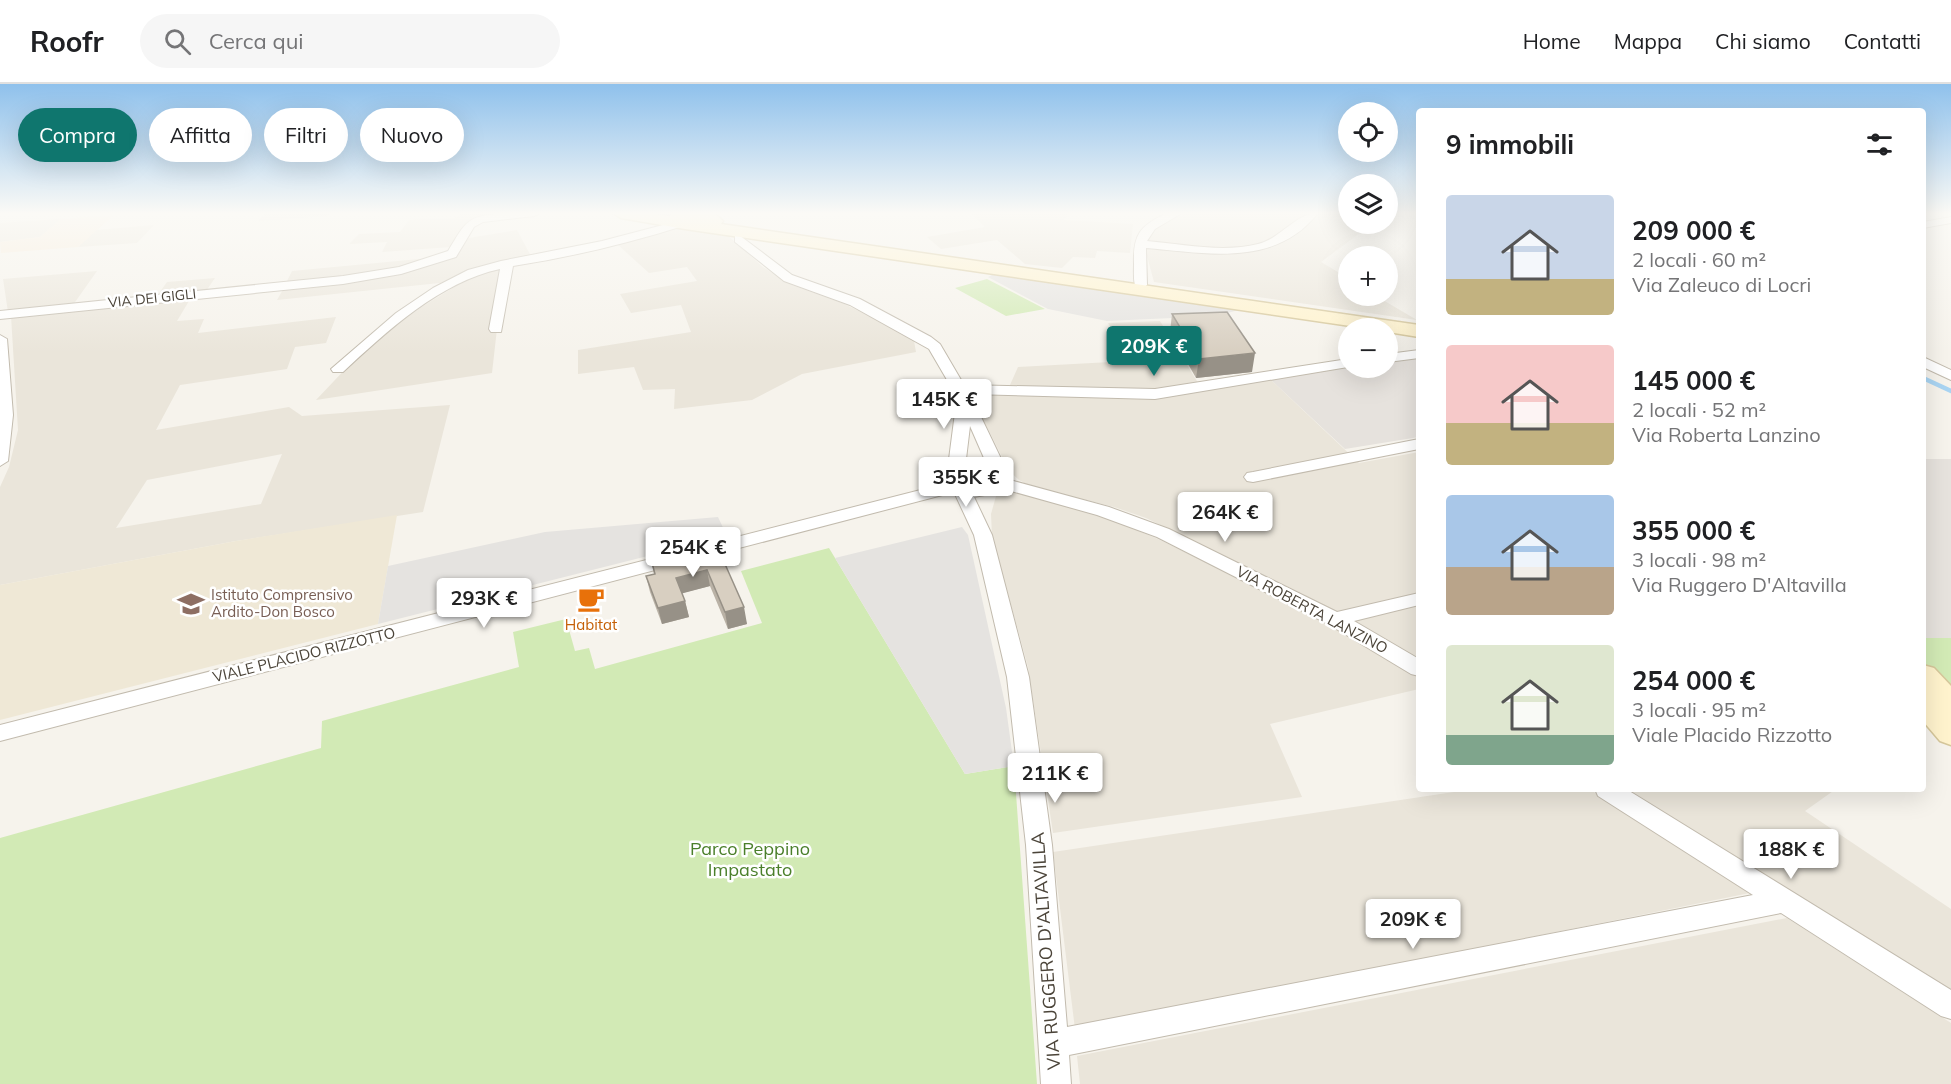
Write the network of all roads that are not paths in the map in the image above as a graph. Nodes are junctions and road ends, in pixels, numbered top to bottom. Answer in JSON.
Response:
{"nodes":[{"id":1,"x":434,"y":260,"type":"edge"},
{"id":2,"x":532,"y":260,"type":"edge"},
{"id":3,"x":761,"y":260,"type":"edge"},
{"id":4,"x":953,"y":260,"type":"edge"},
{"id":5,"x":966,"y":260,"type":"edge"},
{"id":6,"x":1141,"y":260,"type":"edge"},
{"id":7,"x":507,"y":265,"type":"junction"},
{"id":8,"x":1141,"y":285,"type":"junction"},
{"id":9,"x":0,"y":315,"type":"edge"},
{"id":10,"x":1416,"y":326,"type":"edge"},
{"id":11,"x":496,"y":328,"type":"dead end"},
{"id":12,"x":1416,"y":331,"type":"edge"},
{"id":13,"x":0,"y":339,"type":"edge"},
{"id":14,"x":1416,"y":354,"type":"edge"},
{"id":15,"x":1398,"y":357,"type":"edge"},
{"id":16,"x":1926,"y":363,"type":"edge"},
{"id":17,"x":1338,"y":365,"type":"edge"},
{"id":18,"x":338,"y":369,"type":"dead end"},
{"id":19,"x":1951,"y":376,"type":"edge"},
{"id":20,"x":961,"y":391,"type":"junction"},
{"id":21,"x":1416,"y":445,"type":"edge"},
{"id":22,"x":0,"y":461,"type":"edge"},
{"id":23,"x":1253,"y":477,"type":"dead end"},
{"id":24,"x":998,"y":479,"type":"junction"},
{"id":25,"x":958,"y":481,"type":"junction"},
{"id":26,"x":983,"y":535,"type":"junction"},
{"id":27,"x":1416,"y":600,"type":"edge"},
{"id":28,"x":1335,"y":619,"type":"junction"},
{"id":29,"x":1416,"y":667,"type":"edge"},
{"id":30,"x":1926,"y":678,"type":"edge"},
{"id":31,"x":1926,"y":704,"type":"edge"},
{"id":32,"x":1951,"y":706,"type":"edge"},
{"id":33,"x":0,"y":733,"type":"edge"},
{"id":34,"x":1951,"y":733,"type":"edge"},
{"id":35,"x":1612,"y":792,"type":"edge"},
{"id":36,"x":1782,"y":901,"type":"junction"},
{"id":37,"x":1951,"y":1006,"type":"edge"},
{"id":38,"x":1053,"y":1044,"type":"junction"},
{"id":39,"x":1056,"y":1084,"type":"edge"}],
"edges":[{"from":1,"to":9,"type":"street","name":"VIA DEI GIGLI"},
{"from":2,"to":7,"type":"street"},
{"from":3,"to":20,"type":"street"},
{"from":4,"to":12,"type":"street"},
{"from":5,"to":8,"type":"street"},
{"from":6,"to":8,"type":"street"},
{"from":7,"to":11,"type":"street"},
{"from":7,"to":18,"type":"street"},
{"from":8,"to":10,"type":"street"},
{"from":13,"to":22,"type":"street"},
{"from":14,"to":15,"type":"street"},
{"from":16,"to":19,"type":"street"},
{"from":17,"to":20,"type":"street"},
{"from":20,"to":24,"type":"street"},
{"from":20,"to":25,"type":"street"},
{"from":21,"to":23,"type":"street"},
{"from":24,"to":25,"type":"street"},
{"from":24,"to":25,"type":"street","name":"VIA ROBERTA LANZINO"},
{"from":24,"to":26,"type":"street","name":"VIA RUGGERO D'ALTAVILLA"},
{"from":24,"to":28,"type":"street","name":"VIA ROBERTA LANZINO"},
{"from":25,"to":26,"type":"street","name":"VIA RUGGERO D'ALTAVILLA"},
{"from":25,"to":33,"type":"street","name":"VIALE PLACIDO RIZZOTTO"},
{"from":26,"to":38,"type":"street","name":"VIA RUGGERO D'ALTAVILLA"},
{"from":27,"to":28,"type":"street"},
{"from":28,"to":29,"type":"street","name":"VIA ROBERTA LANZINO"},
{"from":30,"to":32,"type":"street"},
{"from":31,"to":34,"type":"street"},
{"from":35,"to":36,"type":"street"},
{"from":36,"to":37,"type":"street"},
{"from":36,"to":38,"type":"street"},
{"from":38,"to":39,"type":"street","name":"VIA RUGGERO D'ALTAVILLA"}]}
